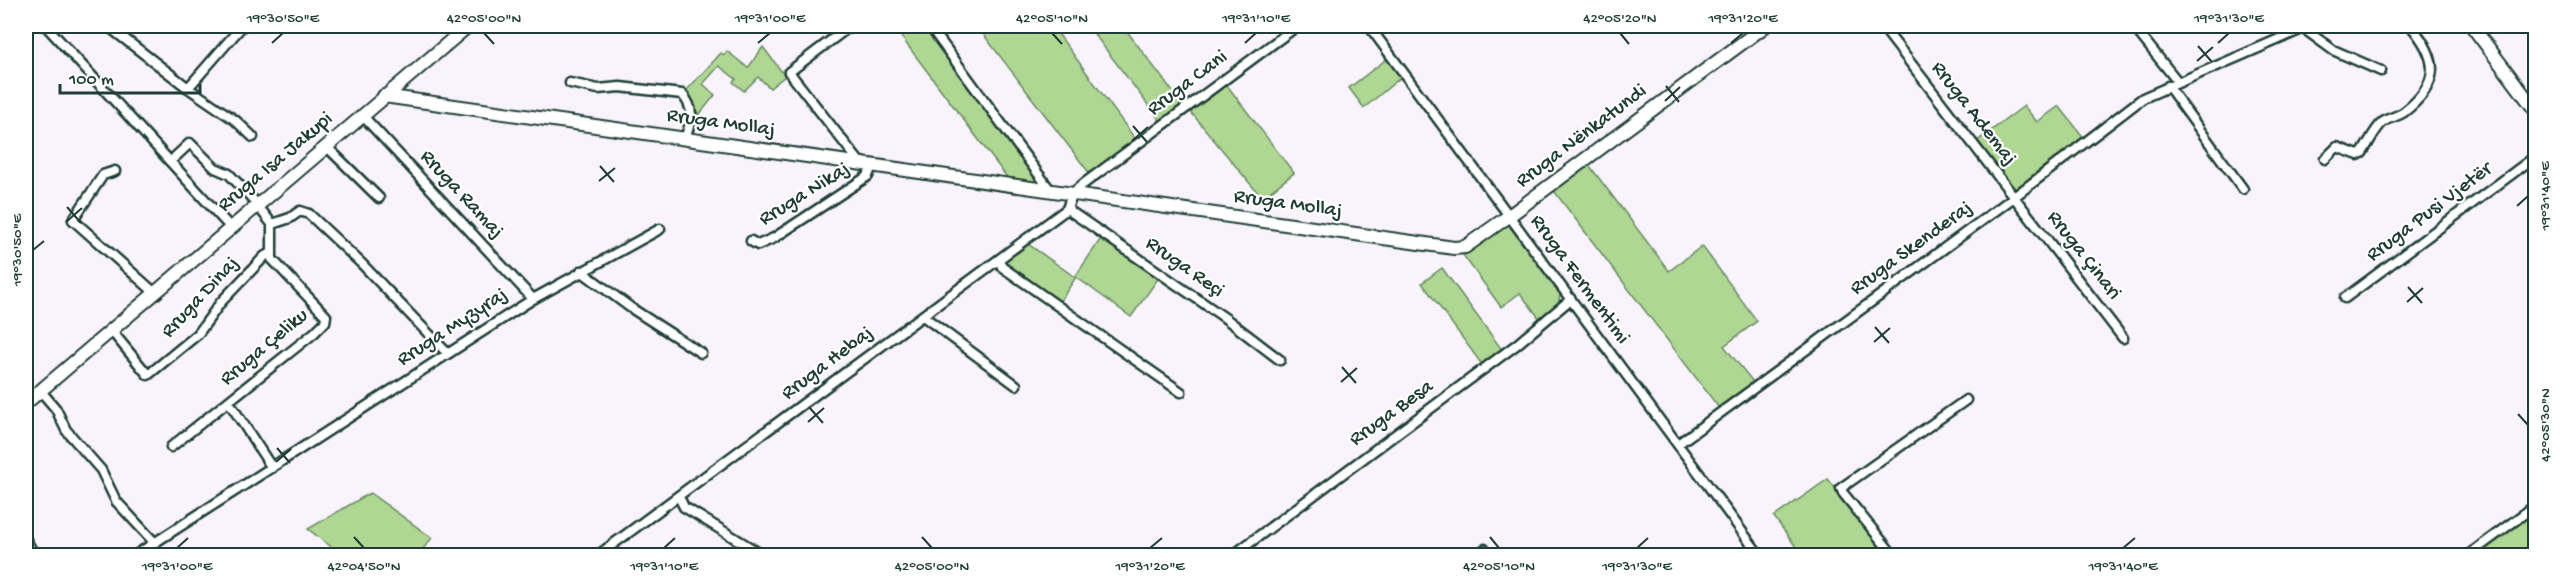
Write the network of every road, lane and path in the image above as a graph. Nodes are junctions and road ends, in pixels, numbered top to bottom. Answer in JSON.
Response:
{"nodes":[{"id":1,"x":108,"y":26,"type":"edge"},
{"id":2,"x":242,"y":26,"type":"edge"},
{"id":3,"x":468,"y":26,"type":"edge"},
{"id":4,"x":850,"y":26,"type":"edge"},
{"id":5,"x":1297,"y":26,"type":"edge"},
{"id":6,"x":1369,"y":26,"type":"edge"},
{"id":7,"x":1765,"y":26,"type":"edge"},
{"id":8,"x":1882,"y":26,"type":"edge"},
{"id":9,"x":2133,"y":26,"type":"edge"},
{"id":10,"x":2411,"y":26,"type":"edge"},
{"id":11,"x":2472,"y":26,"type":"edge"},
{"id":12,"x":47,"y":27,"type":"dead end"},
{"id":13,"x":2306,"y":27,"type":"edge"},
{"id":14,"x":934,"y":32,"type":"dead end"},
{"id":15,"x":2380,"y":71,"type":"dead end"},
{"id":16,"x":2178,"y":82,"type":"junction"},
{"id":17,"x":570,"y":83,"type":"dead end"},
{"id":18,"x":2168,"y":86,"type":"junction"},
{"id":19,"x":188,"y":88,"type":"junction"},
{"id":20,"x":384,"y":96,"type":"junction"},
{"id":21,"x":2535,"y":111,"type":"edge"},
{"id":22,"x":362,"y":115,"type":"junction"},
{"id":23,"x":253,"y":137,"type":"dead end"},
{"id":24,"x":685,"y":139,"type":"junction"},
{"id":25,"x":326,"y":146,"type":"junction"},
{"id":26,"x":2535,"y":156,"type":"edge"},
{"id":27,"x":175,"y":157,"type":"dead end"},
{"id":28,"x":2325,"y":159,"type":"dead end"},
{"id":29,"x":867,"y":165,"type":"junction"},
{"id":30,"x":115,"y":171,"type":"dead end"},
{"id":31,"x":2243,"y":189,"type":"dead end"},
{"id":32,"x":1051,"y":191,"type":"junction"},
{"id":33,"x":1072,"y":194,"type":"junction"},
{"id":34,"x":2014,"y":197,"type":"junction"},
{"id":35,"x":379,"y":198,"type":"dead end"},
{"id":36,"x":256,"y":205,"type":"junction"},
{"id":37,"x":1067,"y":209,"type":"junction"},
{"id":38,"x":1509,"y":216,"type":"junction"},
{"id":39,"x":272,"y":224,"type":"junction"},
{"id":40,"x":230,"y":227,"type":"junction"},
{"id":41,"x":660,"y":229,"type":"dead end"},
{"id":42,"x":751,"y":241,"type":"dead end"},
{"id":43,"x":270,"y":254,"type":"junction"},
{"id":44,"x":999,"y":260,"type":"junction"},
{"id":45,"x":581,"y":271,"type":"junction"},
{"id":46,"x":154,"y":292,"type":"junction"},
{"id":47,"x":1571,"y":298,"type":"junction"},
{"id":48,"x":2345,"y":298,"type":"dead end"},
{"id":49,"x":533,"y":299,"type":"junction"},
{"id":50,"x":923,"y":316,"type":"junction"},
{"id":51,"x":110,"y":329,"type":"junction"},
{"id":52,"x":2123,"y":338,"type":"dead end"},
{"id":53,"x":447,"y":353,"type":"junction"},
{"id":54,"x":701,"y":353,"type":"dead end"},
{"id":55,"x":1280,"y":360,"type":"dead end"},
{"id":56,"x":1016,"y":385,"type":"dead end"},
{"id":57,"x":40,"y":390,"type":"junction"},
{"id":58,"x":1181,"y":392,"type":"dead end"},
{"id":59,"x":1966,"y":400,"type":"dead end"},
{"id":60,"x":229,"y":402,"type":"junction"},
{"id":61,"x":26,"y":403,"type":"edge"},
{"id":62,"x":1678,"y":444,"type":"junction"},
{"id":63,"x":171,"y":447,"type":"dead end"},
{"id":64,"x":272,"y":468,"type":"junction"},
{"id":65,"x":679,"y":497,"type":"junction"},
{"id":66,"x":2535,"y":505,"type":"edge"},
{"id":67,"x":26,"y":540,"type":"edge"},
{"id":68,"x":154,"y":542,"type":"junction"},
{"id":69,"x":1485,"y":549,"type":"dead end"},
{"id":70,"x":35,"y":555,"type":"edge"},
{"id":71,"x":134,"y":555,"type":"edge"},
{"id":72,"x":597,"y":555,"type":"edge"},
{"id":73,"x":764,"y":555,"type":"edge"},
{"id":74,"x":1232,"y":555,"type":"edge"},
{"id":75,"x":1477,"y":555,"type":"edge"},
{"id":76,"x":1760,"y":555,"type":"edge"},
{"id":77,"x":1894,"y":555,"type":"edge"},
{"id":78,"x":2468,"y":555,"type":"edge"}],
"edges":[{"from":1,"to":19,"type":"street"},
{"from":2,"to":19,"type":"street"},
{"from":3,"to":20,"type":"street","name":"Rruga Isa Jakupi"},
{"from":4,"to":29,"type":"street"},
{"from":5,"to":33,"type":"street","name":"Rruga Cani"},
{"from":6,"to":38,"type":"street","name":"Rruga Fermentimi"},
{"from":7,"to":38,"type":"street","name":"Rruga Nënkatundi"},
{"from":8,"to":34,"type":"street","name":"Rruga Ademaj"},
{"from":9,"to":16,"type":"street"},
{"from":10,"to":28,"type":"street"},
{"from":11,"to":21,"type":"street"},
{"from":12,"to":40,"type":"street"},
{"from":13,"to":15,"type":"street","name":"Rruga Skenderaj"},
{"from":13,"to":16,"type":"street","name":"Rruga Skenderaj"},
{"from":14,"to":32,"type":"street"},
{"from":16,"to":18,"type":"street","name":"Rruga Skenderaj"},
{"from":17,"to":24,"type":"street"},
{"from":18,"to":31,"type":"street"},
{"from":18,"to":34,"type":"street","name":"Rruga Skenderaj"},
{"from":19,"to":23,"type":"street"},
{"from":20,"to":22,"type":"street","name":"Rruga Isa Jakupi"},
{"from":20,"to":24,"type":"street","name":"Rruga Mollaj"},
{"from":22,"to":25,"type":"street","name":"Rruga Isa Jakupi"},
{"from":22,"to":49,"type":"street","name":"Rruga Ramaj"},
{"from":24,"to":29,"type":"street","name":"Rruga Mollaj"},
{"from":25,"to":35,"type":"street"},
{"from":25,"to":36,"type":"street","name":"Rruga Isa Jakupi"},
{"from":26,"to":48,"type":"street","name":"Rruga Pusi Vjetër"},
{"from":27,"to":36,"type":"street"},
{"from":29,"to":32,"type":"street","name":"Rruga Mollaj"},
{"from":29,"to":42,"type":"street","name":"Rruga Nikaj"},
{"from":30,"to":46,"type":"street"},
{"from":32,"to":33,"type":"street","name":"Rruga Mollaj"},
{"from":33,"to":37,"type":"street"},
{"from":33,"to":38,"type":"street","name":"Rruga Mollaj"},
{"from":34,"to":52,"type":"street","name":"Rruga Çinari"},
{"from":34,"to":62,"type":"street","name":"Rruga Skenderaj"},
{"from":36,"to":39,"type":"street"},
{"from":36,"to":40,"type":"street","name":"Rruga Isa Jakupi"},
{"from":37,"to":44,"type":"street","name":"Rruga Hebaj"},
{"from":37,"to":55,"type":"street","name":"Rruga Reçi"},
{"from":38,"to":47,"type":"street","name":"Rruga Fermentimi"},
{"from":39,"to":43,"type":"street"},
{"from":39,"to":53,"type":"street"},
{"from":40,"to":46,"type":"street","name":"Rruga Isa Jakupi"},
{"from":41,"to":45,"type":"street","name":"Rruga Myzyraj"},
{"from":43,"to":51,"type":"street","name":"Rruga Dinaj"},
{"from":43,"to":60,"type":"street","name":"Rruga Çeliku"},
{"from":44,"to":50,"type":"street","name":"Rruga Hebaj"},
{"from":44,"to":58,"type":"street"},
{"from":45,"to":49,"type":"street","name":"Rruga Myzyraj"},
{"from":45,"to":54,"type":"street"},
{"from":46,"to":51,"type":"street","name":"Rruga Isa Jakupi"},
{"from":47,"to":62,"type":"street","name":"Rruga Fermentimi"},
{"from":47,"to":74,"type":"street","name":"Rruga Besa"},
{"from":49,"to":53,"type":"street","name":"Rruga Myzyraj"},
{"from":50,"to":56,"type":"street"},
{"from":50,"to":65,"type":"street","name":"Rruga Hebaj"},
{"from":51,"to":57,"type":"street","name":"Rruga Isa Jakupi"},
{"from":53,"to":64,"type":"street","name":"Rruga Myzyraj"},
{"from":57,"to":61,"type":"street","name":"Rruga Isa Jakupi"},
{"from":57,"to":68,"type":"street"},
{"from":59,"to":77,"type":"street"},
{"from":60,"to":63,"type":"street","name":"Rruga Çeliku"},
{"from":60,"to":64,"type":"street"},
{"from":62,"to":76,"type":"street","name":"Rruga Fermentimi"},
{"from":64,"to":68,"type":"street","name":"Rruga Myzyraj"},
{"from":65,"to":72,"type":"street","name":"Rruga Hebaj"},
{"from":65,"to":73,"type":"street"},
{"from":66,"to":78,"type":"street"},
{"from":67,"to":70,"type":"street"},
{"from":68,"to":71,"type":"street","name":"Rruga Myzyraj"},
{"from":69,"to":75,"type":"street"}]}
